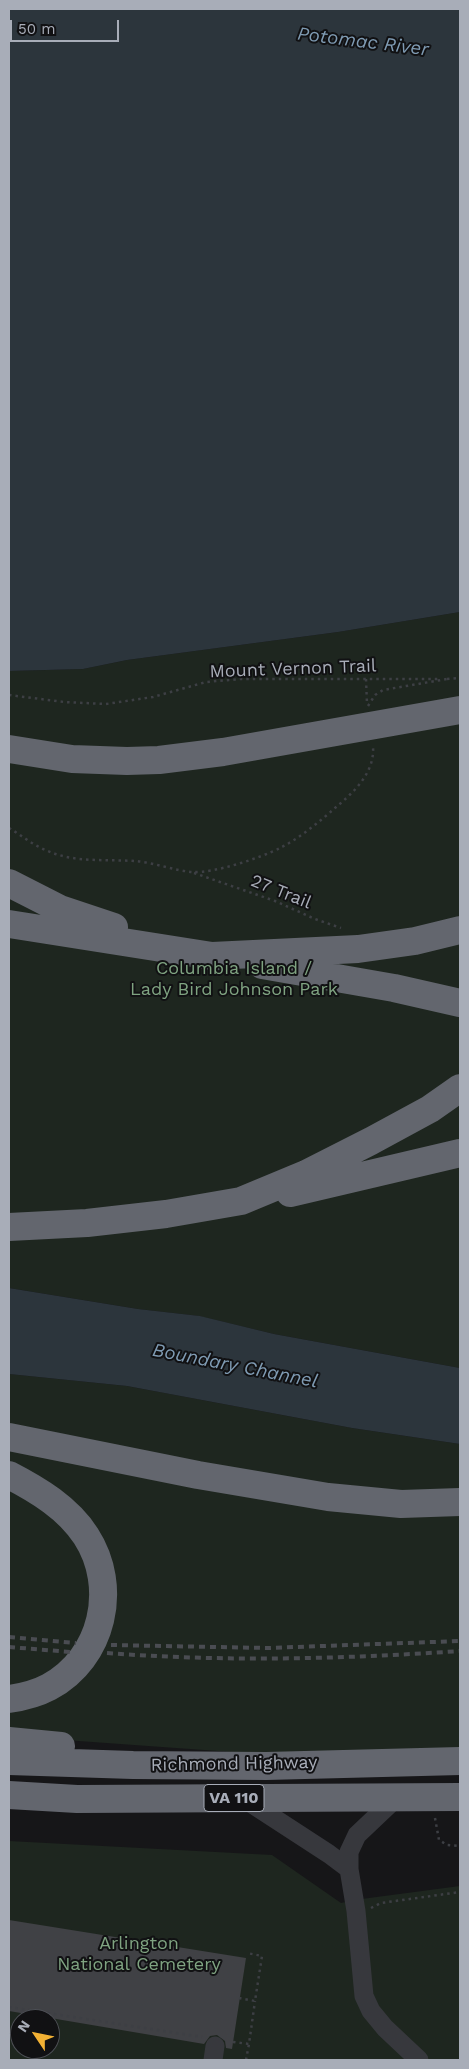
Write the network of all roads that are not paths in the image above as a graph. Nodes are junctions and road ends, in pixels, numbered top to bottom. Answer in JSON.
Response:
{"nodes":[{"id":1,"x":460,"y":710,"type":"edge"},
{"id":2,"x":9,"y":749,"type":"edge"},
{"id":3,"x":9,"y":883,"type":"edge"},
{"id":4,"x":9,"y":924,"type":"edge"},
{"id":5,"x":460,"y":930,"type":"edge"},
{"id":6,"x":174,"y":950,"type":"junction"},
{"id":7,"x":212,"y":956,"type":"junction"},
{"id":8,"x":460,"y":1003,"type":"edge"},
{"id":9,"x":460,"y":1088,"type":"edge"},
{"id":10,"x":460,"y":1153,"type":"edge"},
{"id":11,"x":241,"y":1201,"type":"junction"},
{"id":12,"x":9,"y":1227,"type":"edge"},
{"id":13,"x":9,"y":1437,"type":"edge"},
{"id":14,"x":9,"y":1476,"type":"edge"},
{"id":15,"x":460,"y":1502,"type":"edge"},
{"id":16,"x":401,"y":1504,"type":"junction"},
{"id":17,"x":460,"y":1516,"type":"edge"},
{"id":18,"x":9,"y":1700,"type":"edge"},
{"id":19,"x":9,"y":1741,"type":"edge"},
{"id":20,"x":9,"y":1761,"type":"edge"},
{"id":21,"x":460,"y":1761,"type":"edge"},
{"id":22,"x":266,"y":1766,"type":"junction"},
{"id":23,"x":9,"y":1795,"type":"edge"},
{"id":24,"x":460,"y":1797,"type":"edge"},
{"id":25,"x":243,"y":1798,"type":"junction"},
{"id":26,"x":396,"y":1798,"type":"junction"},
{"id":27,"x":349,"y":1869,"type":"junction"},
{"id":28,"x":419,"y":2060,"type":"edge"}],
"edges":[{"from":1,"to":2,"type":"highway"},
{"from":3,"to":6,"type":"highway"},
{"from":4,"to":6,"type":"highway"},
{"from":5,"to":7,"type":"highway"},
{"from":6,"to":7,"type":"highway"},
{"from":7,"to":8,"type":"highway"},
{"from":9,"to":11,"type":"highway"},
{"from":10,"to":11,"type":"highway"},
{"from":11,"to":12,"type":"highway"},
{"from":13,"to":16,"type":"highway"},
{"from":14,"to":18,"type":"highway"},
{"from":15,"to":16,"type":"highway"},
{"from":16,"to":17,"type":"highway"},
{"from":19,"to":22,"type":"highway"},
{"from":20,"to":22,"type":"highway","name":"Richmond Highway","number":"VA 110"},
{"from":21,"to":22,"type":"highway","name":"Richmond Highway","number":"VA 110"},
{"from":23,"to":25,"type":"highway","name":"Richmond Highway","number":"VA 110"},
{"from":24,"to":26,"type":"highway","name":"Richmond Highway","number":"VA 110"},
{"from":25,"to":26,"type":"highway","name":"Richmond Highway","number":"VA 110"},
{"from":25,"to":27,"type":"lane"},
{"from":26,"to":27,"type":"lane"},
{"from":27,"to":28,"type":"lane"}]}
